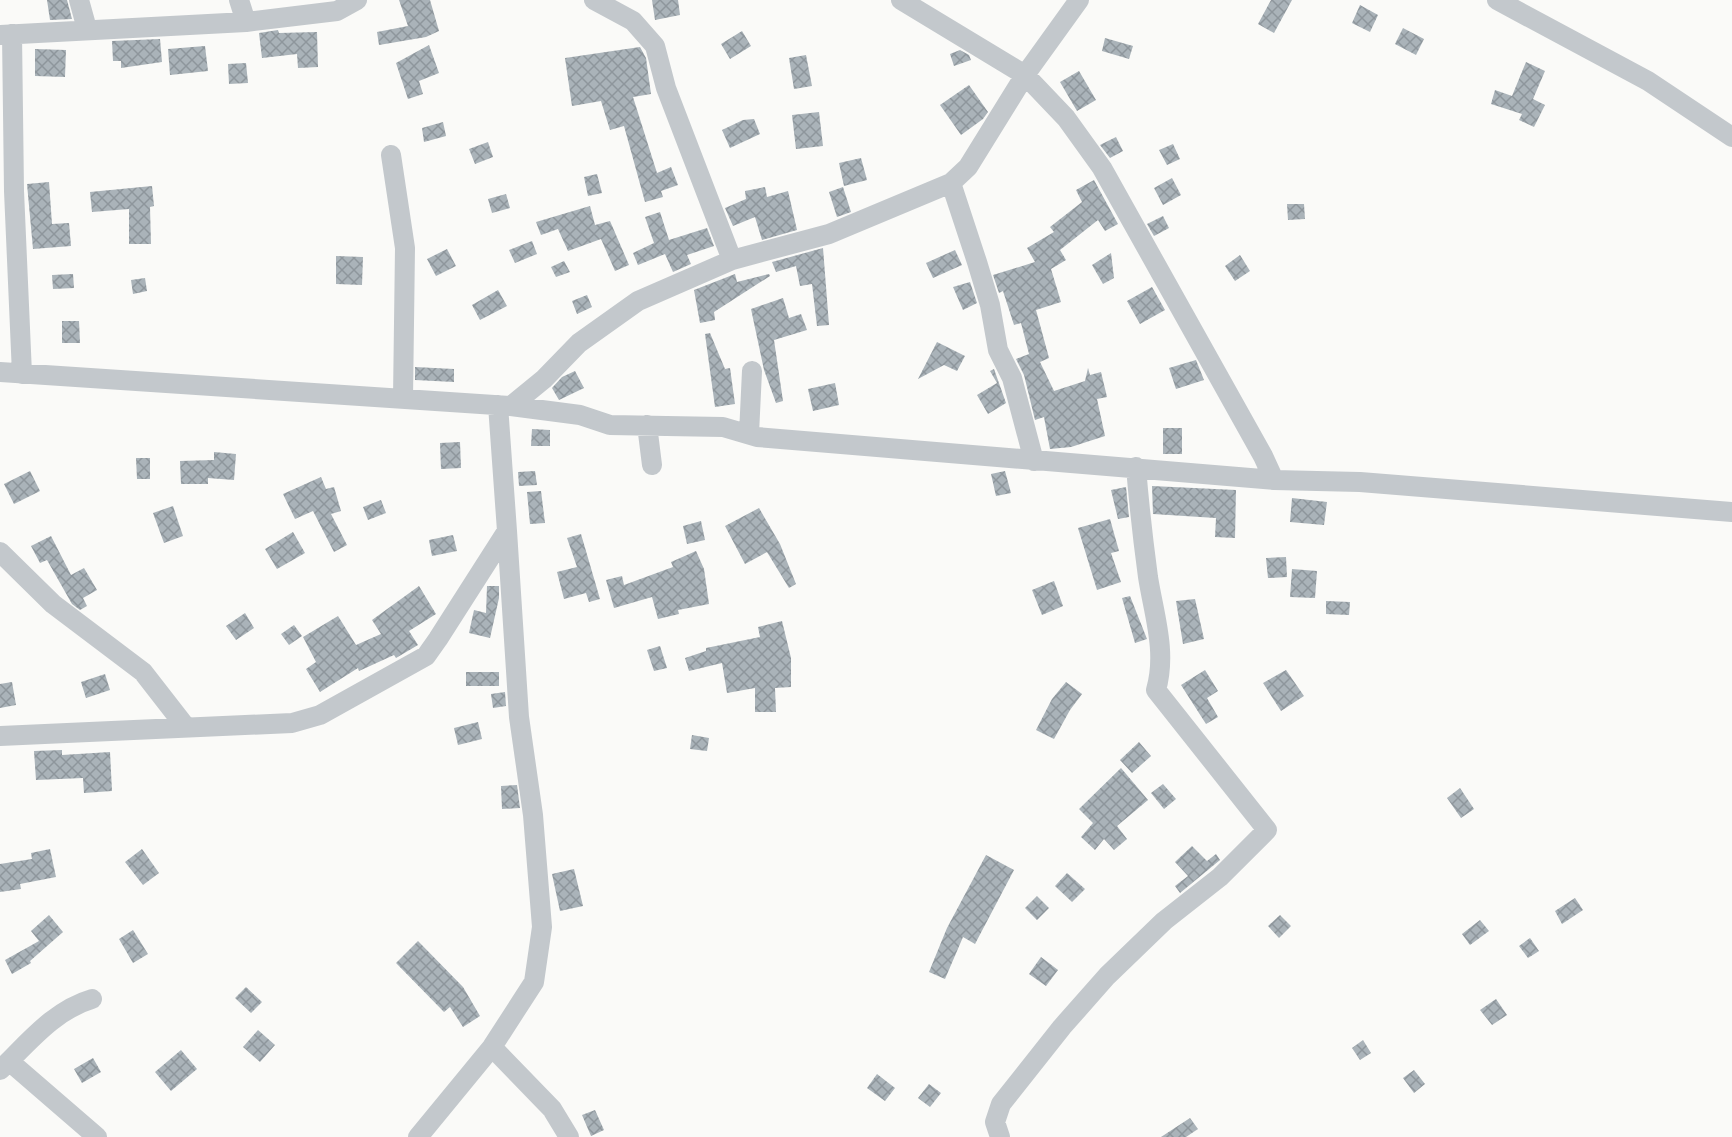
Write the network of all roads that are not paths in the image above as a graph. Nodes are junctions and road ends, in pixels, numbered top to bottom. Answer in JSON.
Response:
{"nodes":[{"id":1,"x":79,"y":0,"type":"edge"},
{"id":2,"x":239,"y":0,"type":"edge"},
{"id":3,"x":357,"y":0,"type":"edge"},
{"id":4,"x":594,"y":0,"type":"edge"},
{"id":5,"x":901,"y":0,"type":"edge"},
{"id":6,"x":1079,"y":0,"type":"edge"},
{"id":7,"x":1497,"y":0,"type":"edge"},
{"id":8,"x":246,"y":22,"type":"junction"},
{"id":9,"x":87,"y":29,"type":"junction"},
{"id":10,"x":6,"y":35,"type":"edge"},
{"id":11,"x":1025,"y":75,"type":"junction"},
{"id":12,"x":1732,"y":137,"type":"edge"},
{"id":13,"x":391,"y":155,"type":"dead end"},
{"id":14,"x":951,"y":183,"type":"junction"},
{"id":15,"x":732,"y":260,"type":"junction"},
{"id":16,"x":752,"y":371,"type":"dead end"},
{"id":17,"x":0,"y":372,"type":"edge"},
{"id":18,"x":22,"y":374,"type":"junction"},
{"id":19,"x":403,"y":398,"type":"junction"},
{"id":20,"x":505,"y":406,"type":"junction"},
{"id":21,"x":647,"y":425,"type":"junction"},
{"id":22,"x":749,"y":434,"type":"junction"},
{"id":23,"x":1034,"y":461,"type":"junction"},
{"id":24,"x":652,"y":465,"type":"dead end"},
{"id":25,"x":1136,"y":467,"type":"junction"},
{"id":26,"x":1274,"y":480,"type":"junction"},
{"id":27,"x":1732,"y":512,"type":"edge"},
{"id":28,"x":507,"y":531,"type":"junction"},
{"id":29,"x":0,"y":552,"type":"edge"},
{"id":30,"x":184,"y":726,"type":"junction"},
{"id":31,"x":0,"y":736,"type":"edge"},
{"id":32,"x":92,"y":999,"type":"dead end"},
{"id":33,"x":492,"y":1047,"type":"junction"},
{"id":34,"x":4,"y":1065,"type":"edge"},
{"id":35,"x":97,"y":1137,"type":"edge"},
{"id":36,"x":418,"y":1137,"type":"edge"},
{"id":37,"x":569,"y":1137,"type":"edge"},
{"id":38,"x":1000,"y":1137,"type":"edge"}],
"edges":[{"from":1,"to":9,"type":"street"},
{"from":2,"to":8,"type":"street"},
{"from":3,"to":8,"type":"street"},
{"from":4,"to":15,"type":"street"},
{"from":5,"to":11,"type":"street"},
{"from":6,"to":11,"type":"street"},
{"from":7,"to":12,"type":"street"},
{"from":8,"to":9,"type":"street"},
{"from":9,"to":10,"type":"street"},
{"from":10,"to":18,"type":"street"},
{"from":11,"to":14,"type":"street"},
{"from":11,"to":26,"type":"street"},
{"from":13,"to":19,"type":"street"},
{"from":14,"to":15,"type":"street"},
{"from":14,"to":23,"type":"street"},
{"from":15,"to":20,"type":"street"},
{"from":16,"to":22,"type":"street"},
{"from":17,"to":18,"type":"street"},
{"from":18,"to":19,"type":"street"},
{"from":19,"to":20,"type":"street"},
{"from":20,"to":21,"type":"street"},
{"from":20,"to":28,"type":"street"},
{"from":21,"to":22,"type":"street"},
{"from":21,"to":24,"type":"street"},
{"from":22,"to":23,"type":"street"},
{"from":23,"to":25,"type":"street"},
{"from":25,"to":26,"type":"street"},
{"from":25,"to":38,"type":"street"},
{"from":26,"to":27,"type":"street"},
{"from":28,"to":30,"type":"street"},
{"from":28,"to":33,"type":"street"},
{"from":29,"to":30,"type":"street"},
{"from":30,"to":31,"type":"street"},
{"from":32,"to":34,"type":"street"},
{"from":33,"to":36,"type":"street"},
{"from":33,"to":37,"type":"street"},
{"from":34,"to":35,"type":"street"}]}
